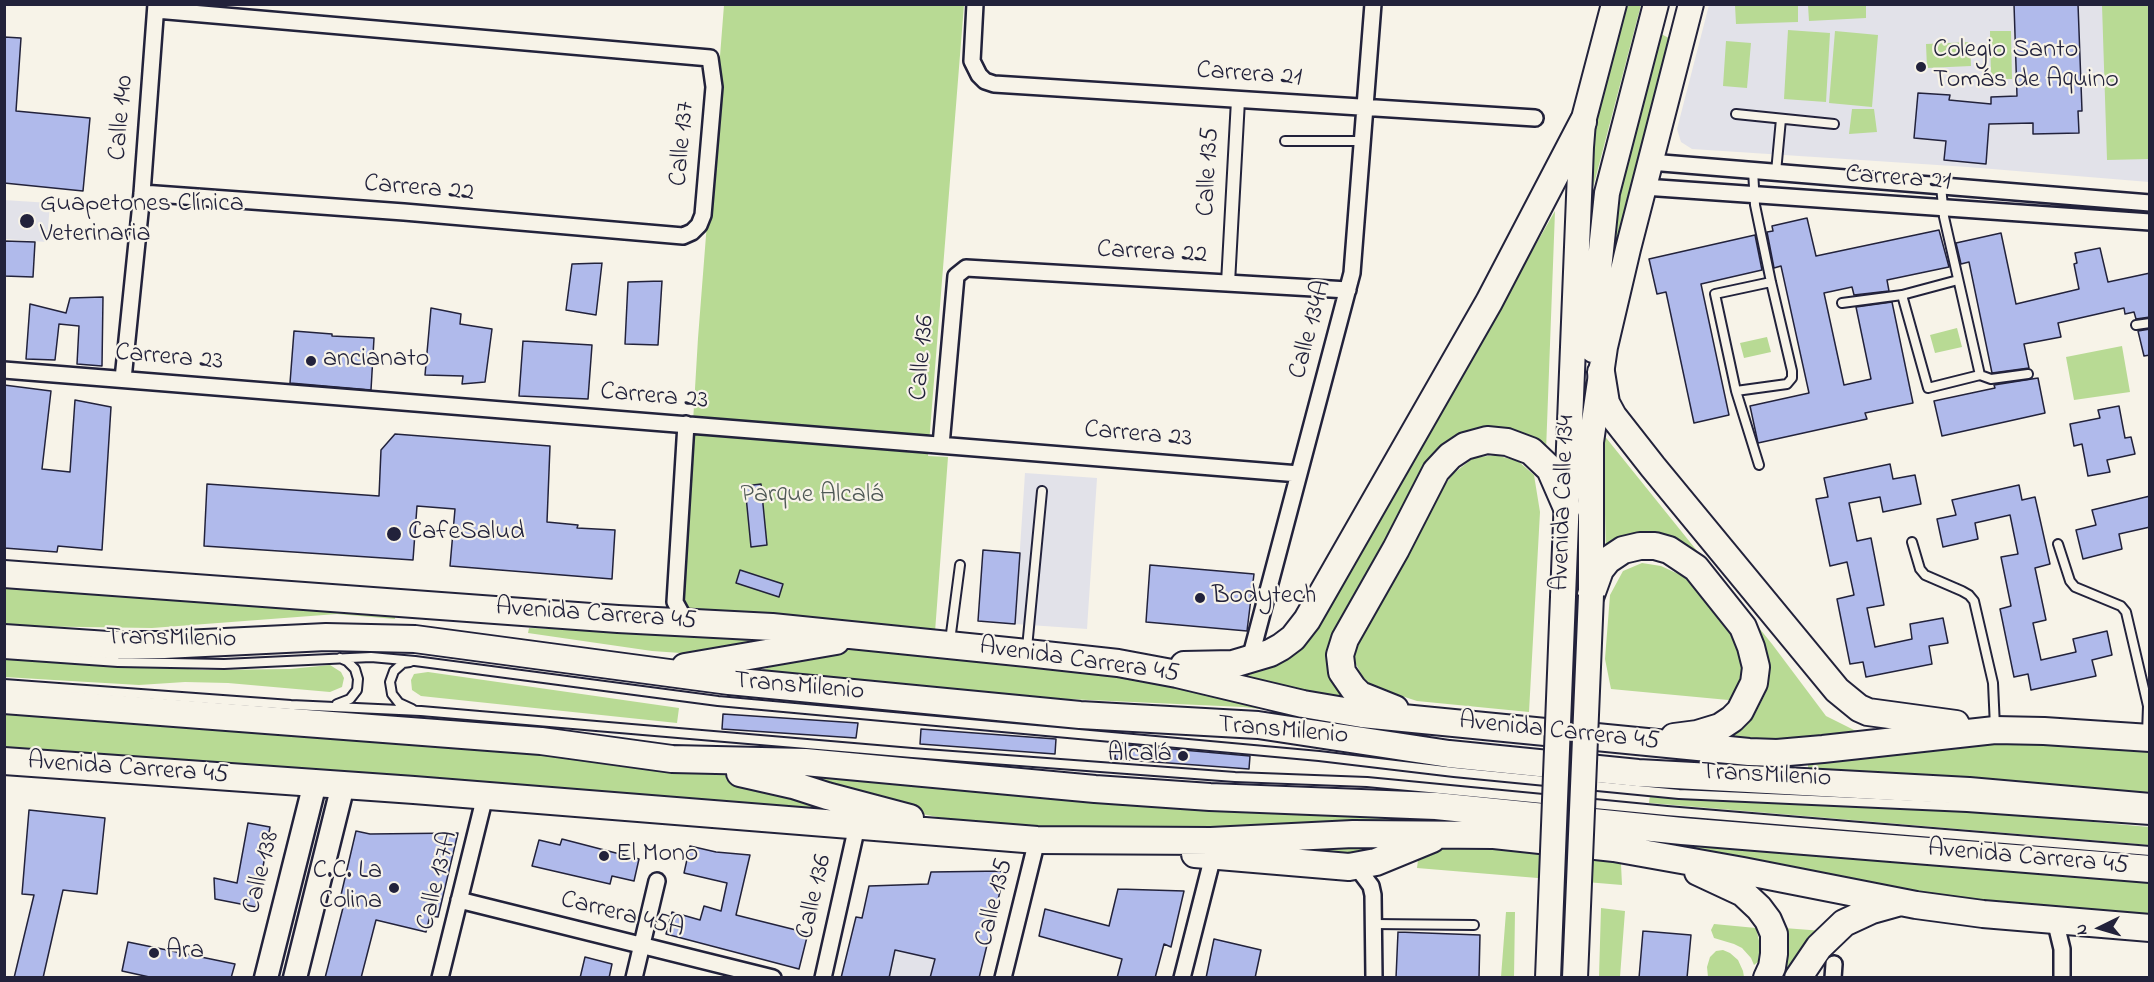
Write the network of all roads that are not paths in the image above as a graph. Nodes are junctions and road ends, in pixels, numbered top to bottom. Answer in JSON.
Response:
{"nodes":[{"id":1,"x":975,"y":4,"type":"edge"},
{"id":2,"x":1373,"y":4,"type":"edge"},
{"id":3,"x":1614,"y":4,"type":"edge"},
{"id":4,"x":1656,"y":4,"type":"edge"},
{"id":5,"x":1673,"y":4,"type":"edge"},
{"id":6,"x":1691,"y":4,"type":"edge"},
{"id":7,"x":156,"y":7,"type":"edge"},
{"id":8,"x":1680,"y":42,"type":"junction"},
{"id":9,"x":1238,"y":100,"type":"junction"},
{"id":10,"x":1366,"y":108,"type":"junction"},
{"id":11,"x":1736,"y":114,"type":"dead end"},
{"id":12,"x":1535,"y":118,"type":"dead end"},
{"id":13,"x":1780,"y":119,"type":"junction"},
{"id":14,"x":1583,"y":123,"type":"junction"},
{"id":15,"x":1834,"y":124,"type":"dead end"},
{"id":16,"x":1285,"y":141,"type":"dead end"},
{"id":17,"x":1363,"y":141,"type":"junction"},
{"id":18,"x":1650,"y":162,"type":"junction"},
{"id":19,"x":1753,"y":170,"type":"junction"},
{"id":20,"x":1776,"y":172,"type":"junction"},
{"id":21,"x":1941,"y":185,"type":"junction"},
{"id":22,"x":1644,"y":187,"type":"junction"},
{"id":23,"x":142,"y":193,"type":"junction"},
{"id":24,"x":1755,"y":194,"type":"junction"},
{"id":25,"x":2150,"y":203,"type":"edge"},
{"id":26,"x":1943,"y":207,"type":"junction"},
{"id":27,"x":2150,"y":222,"type":"edge"},
{"id":28,"x":692,"y":232,"type":"joint"},
{"id":29,"x":956,"y":276,"type":"joint"},
{"id":30,"x":1958,"y":280,"type":"junction"},
{"id":31,"x":1771,"y":282,"type":"junction"},
{"id":32,"x":1228,"y":283,"type":"junction"},
{"id":33,"x":1348,"y":290,"type":"junction"},
{"id":34,"x":1902,"y":295,"type":"junction"},
{"id":35,"x":1842,"y":303,"type":"dead end"},
{"id":36,"x":2150,"y":323,"type":"edge"},
{"id":37,"x":2136,"y":325,"type":"dead end"},
{"id":38,"x":4,"y":370,"type":"edge"},
{"id":39,"x":1601,"y":372,"type":"junction"},
{"id":40,"x":2028,"y":374,"type":"dead end"},
{"id":41,"x":1980,"y":375,"type":"junction"},
{"id":42,"x":123,"y":379,"type":"junction"},
{"id":43,"x":1736,"y":391,"type":"junction"},
{"id":44,"x":686,"y":424,"type":"junction"},
{"id":45,"x":1591,"y":442,"type":"junction"},
{"id":46,"x":941,"y":445,"type":"junction"},
{"id":47,"x":1759,"y":465,"type":"dead end"},
{"id":48,"x":1299,"y":474,"type":"junction"},
{"id":49,"x":1042,"y":491,"type":"dead end"},
{"id":50,"x":1567,"y":508,"type":"junction"},
{"id":51,"x":1912,"y":542,"type":"dead end"},
{"id":52,"x":2058,"y":544,"type":"dead end"},
{"id":53,"x":960,"y":566,"type":"dead end"},
{"id":54,"x":4,"y":574,"type":"edge"},
{"id":55,"x":1591,"y":595,"type":"junction"},
{"id":56,"x":674,"y":615,"type":"junction"},
{"id":57,"x":4,"y":638,"type":"edge"},
{"id":58,"x":872,"y":638,"type":"junction"},
{"id":59,"x":950,"y":645,"type":"junction"},
{"id":60,"x":1027,"y":653,"type":"junction"},
{"id":61,"x":4,"y":654,"type":"edge"},
{"id":62,"x":337,"y":657,"type":"junction"},
{"id":63,"x":1250,"y":659,"type":"junction"},
{"id":64,"x":415,"y":661,"type":"junction"},
{"id":65,"x":1118,"y":663,"type":"junction"},
{"id":66,"x":648,"y":671,"type":"junction"},
{"id":67,"x":4,"y":684,"type":"edge"},
{"id":68,"x":4,"y":700,"type":"edge"},
{"id":69,"x":329,"y":706,"type":"junction"},
{"id":70,"x":421,"y":711,"type":"junction"},
{"id":71,"x":1421,"y":719,"type":"junction"},
{"id":72,"x":1995,"y":730,"type":"junction"},
{"id":73,"x":2148,"y":738,"type":"edge"},
{"id":74,"x":1627,"y":740,"type":"junction"},
{"id":75,"x":672,"y":759,"type":"junction"},
{"id":76,"x":4,"y":761,"type":"edge"},
{"id":77,"x":315,"y":783,"type":"junction"},
{"id":78,"x":343,"y":785,"type":"junction"},
{"id":79,"x":484,"y":796,"type":"junction"},
{"id":80,"x":2150,"y":807,"type":"edge"},
{"id":81,"x":2150,"y":820,"type":"edge"},
{"id":82,"x":857,"y":826,"type":"junction"},
{"id":83,"x":1443,"y":834,"type":"junction"},
{"id":84,"x":991,"y":837,"type":"junction"},
{"id":85,"x":1037,"y":840,"type":"junction"},
{"id":86,"x":1071,"y":842,"type":"junction"},
{"id":87,"x":2150,"y":851,"type":"edge"},
{"id":88,"x":1213,"y":856,"type":"junction"},
{"id":89,"x":1666,"y":857,"type":"junction"},
{"id":90,"x":1356,"y":866,"type":"junction"},
{"id":91,"x":2150,"y":868,"type":"edge"},
{"id":92,"x":657,"y":881,"type":"dead end"},
{"id":93,"x":459,"y":900,"type":"junction"},
{"id":94,"x":1902,"y":902,"type":"junction"},
{"id":95,"x":2055,"y":920,"type":"junction"},
{"id":96,"x":1374,"y":924,"type":"junction"},
{"id":97,"x":1474,"y":925,"type":"dead end"},
{"id":98,"x":2150,"y":928,"type":"edge"},
{"id":99,"x":642,"y":945,"type":"junction"},
{"id":100,"x":267,"y":978,"type":"edge"},
{"id":101,"x":295,"y":978,"type":"edge"},
{"id":102,"x":440,"y":978,"type":"edge"},
{"id":103,"x":634,"y":978,"type":"edge"},
{"id":104,"x":773,"y":978,"type":"edge"},
{"id":105,"x":823,"y":978,"type":"edge"},
{"id":106,"x":1003,"y":978,"type":"edge"},
{"id":107,"x":1182,"y":978,"type":"edge"},
{"id":108,"x":1374,"y":978,"type":"edge"},
{"id":109,"x":1548,"y":978,"type":"edge"},
{"id":110,"x":1575,"y":978,"type":"edge"},
{"id":111,"x":1767,"y":978,"type":"edge"},
{"id":112,"x":1798,"y":978,"type":"edge"},
{"id":113,"x":2062,"y":978,"type":"edge"}],
"edges":[{"from":1,"to":9,"type":"street","name":"Carrera 21"},
{"from":2,"to":10,"type":"street","name":"Calle 134A"},
{"from":3,"to":14,"type":"main road","name":"Avenida Calle 134"},
{"from":4,"to":45,"type":"main road"},
{"from":5,"to":8,"type":"main road"},
{"from":6,"to":8,"type":"main road","name":"Avenida Calle 134"},
{"from":7,"to":23,"type":"street","name":"Calle 140"},
{"from":7,"to":28,"type":"street","name":"Calle 137"},
{"from":8,"to":18,"type":"main road","name":"Avenida Calle 134"},
{"from":9,"to":10,"type":"street","name":"Carrera 21"},
{"from":9,"to":32,"type":"street","name":"Calle 135"},
{"from":10,"to":12,"type":"street","name":"Carrera 21"},
{"from":10,"to":17,"type":"street","name":"Calle 134A"},
{"from":11,"to":13,"type":"lane"},
{"from":13,"to":15,"type":"lane"},
{"from":13,"to":20,"type":"lane"},
{"from":14,"to":50,"type":"main road","name":"Avenida Calle 134"},
{"from":14,"to":63,"type":"highway"},
{"from":16,"to":17,"type":"lane"},
{"from":17,"to":33,"type":"street","name":"Calle 134A"},
{"from":18,"to":19,"type":"street","name":"Carrera 21"},
{"from":18,"to":22,"type":"main road","name":"Avenida Calle 134"},
{"from":19,"to":20,"type":"street","name":"Carrera 21"},
{"from":19,"to":24,"type":"lane"},
{"from":20,"to":21,"type":"street","name":"Carrera 21"},
{"from":21,"to":25,"type":"street","name":"Carrera 21"},
{"from":21,"to":26,"type":"lane"},
{"from":22,"to":24,"type":"street","name":"Carrera 21"},
{"from":22,"to":39,"type":"main road","name":"Avenida Calle 134"},
{"from":23,"to":28,"type":"street","name":"Carrera 22"},
{"from":23,"to":42,"type":"street","name":"Calle 140"},
{"from":24,"to":26,"type":"street","name":"Carrera 21"},
{"from":24,"to":31,"type":"lane"},
{"from":26,"to":27,"type":"street","name":"Carrera 21"},
{"from":26,"to":30,"type":"lane"},
{"from":29,"to":32,"type":"street","name":"Carrera 22"},
{"from":29,"to":46,"type":"street","name":"Calle 136"},
{"from":30,"to":34,"type":"lane"},
{"from":30,"to":41,"type":"lane"},
{"from":31,"to":43,"type":"lane"},
{"from":31,"to":43,"type":"lane"},
{"from":32,"to":33,"type":"street","name":"Carrera 22"},
{"from":33,"to":48,"type":"street","name":"Calle 134A"},
{"from":34,"to":35,"type":"lane"},
{"from":34,"to":41,"type":"lane"},
{"from":36,"to":37,"type":"lane"},
{"from":38,"to":42,"type":"street","name":"Carrera 23"},
{"from":39,"to":45,"type":"main road","name":"Avenida Calle 134"},
{"from":39,"to":72,"type":"highway"},
{"from":40,"to":41,"type":"lane"},
{"from":42,"to":44,"type":"street","name":"Carrera 23"},
{"from":43,"to":47,"type":"lane"},
{"from":44,"to":46,"type":"street","name":"Carrera 23"},
{"from":44,"to":56,"type":"street"},
{"from":45,"to":55,"type":"main road","name":"Avenida Calle 134"},
{"from":46,"to":48,"type":"street","name":"Carrera 23"},
{"from":48,"to":63,"type":"street","name":"Calle 134A"},
{"from":49,"to":60,"type":"lane"},
{"from":50,"to":71,"type":"highway"},
{"from":50,"to":109,"type":"main road","name":"Avenida Calle 134","bridge":true},
{"from":51,"to":72,"type":"lane"},
{"from":52,"to":73,"type":"lane"},
{"from":53,"to":59,"type":"lane"},
{"from":54,"to":56,"type":"highway","name":"Avenida Carrera 45"},
{"from":55,"to":74,"type":"highway"},
{"from":55,"to":110,"type":"main road","name":"Avenida Calle 134","bridge":true},
{"from":56,"to":58,"type":"highway","name":"Avenida Carrera 45"},
{"from":57,"to":66,"type":"highway","name":"Avenida Carrera 45"},
{"from":58,"to":59,"type":"highway","name":"Avenida Carrera 45"},
{"from":58,"to":66,"type":"highway"},
{"from":59,"to":60,"type":"highway","name":"Avenida Carrera 45"},
{"from":60,"to":65,"type":"highway","name":"Avenida Carrera 45"},
{"from":61,"to":62,"type":"lane","name":"TransMilenio"},
{"from":62,"to":64,"type":"lane","name":"TransMilenio"},
{"from":62,"to":69,"type":"lane","name":"TransMilenio"},
{"from":63,"to":65,"type":"highway"},
{"from":64,"to":70,"type":"lane","name":"TransMilenio"},
{"from":64,"to":81,"type":"lane","name":"TransMilenio"},
{"from":65,"to":71,"type":"highway","name":"Avenida Carrera 45"},
{"from":66,"to":80,"type":"highway","name":"Avenida Carrera 45"},
{"from":67,"to":69,"type":"lane","name":"TransMilenio"},
{"from":68,"to":75,"type":"highway","name":"Avenida Carrera 45"},
{"from":69,"to":70,"type":"lane","name":"TransMilenio"},
{"from":70,"to":87,"type":"lane","name":"TransMilenio"},
{"from":71,"to":74,"type":"highway","name":"Avenida Carrera 45"},
{"from":72,"to":73,"type":"highway","name":"Avenida Carrera 45"},
{"from":72,"to":74,"type":"highway","name":"Avenida Carrera 45"},
{"from":75,"to":84,"type":"highway"},
{"from":75,"to":91,"type":"highway","name":"Avenida Carrera 45"},
{"from":76,"to":77,"type":"highway","name":"Avenida Carrera 45"},
{"from":77,"to":78,"type":"highway","name":"Avenida Carrera 45"},
{"from":77,"to":100,"type":"main road","name":"Calle 138"},
{"from":78,"to":79,"type":"highway","name":"Avenida Carrera 45"},
{"from":78,"to":101,"type":"main road"},
{"from":79,"to":82,"type":"highway","name":"Avenida Carrera 45"},
{"from":79,"to":93,"type":"street","name":"Calle 137A"},
{"from":82,"to":84,"type":"highway","name":"Avenida Carrera 45"},
{"from":82,"to":105,"type":"street","name":"Calle 136"},
{"from":83,"to":86,"type":"highway","name":"Avenida Carrera 45"},
{"from":83,"to":89,"type":"highway","name":"Avenida Carrera 45"},
{"from":83,"to":90,"type":"highway"},
{"from":84,"to":85,"type":"highway","name":"Avenida Carrera 45"},
{"from":85,"to":86,"type":"highway","name":"Avenida Carrera 45"},
{"from":85,"to":106,"type":"street","name":"Calle 135"},
{"from":86,"to":88,"type":"highway"},
{"from":88,"to":90,"type":"highway"},
{"from":88,"to":107,"type":"street"},
{"from":89,"to":94,"type":"highway","name":"Avenida Carrera 45"},
{"from":89,"to":111,"type":"highway"},
{"from":90,"to":96,"type":"street"},
{"from":92,"to":99,"type":"street"},
{"from":93,"to":99,"type":"street","name":"Carrera 45A"},
{"from":93,"to":102,"type":"street","name":"Calle 137A"},
{"from":94,"to":95,"type":"highway","name":"Avenida Carrera 45"},
{"from":94,"to":112,"type":"highway"},
{"from":95,"to":98,"type":"highway","name":"Avenida Carrera 45"},
{"from":95,"to":113,"type":"street"},
{"from":96,"to":97,"type":"lane"},
{"from":96,"to":108,"type":"street"},
{"from":99,"to":103,"type":"street"},
{"from":99,"to":104,"type":"street","name":"Carrera 45A"}]}
